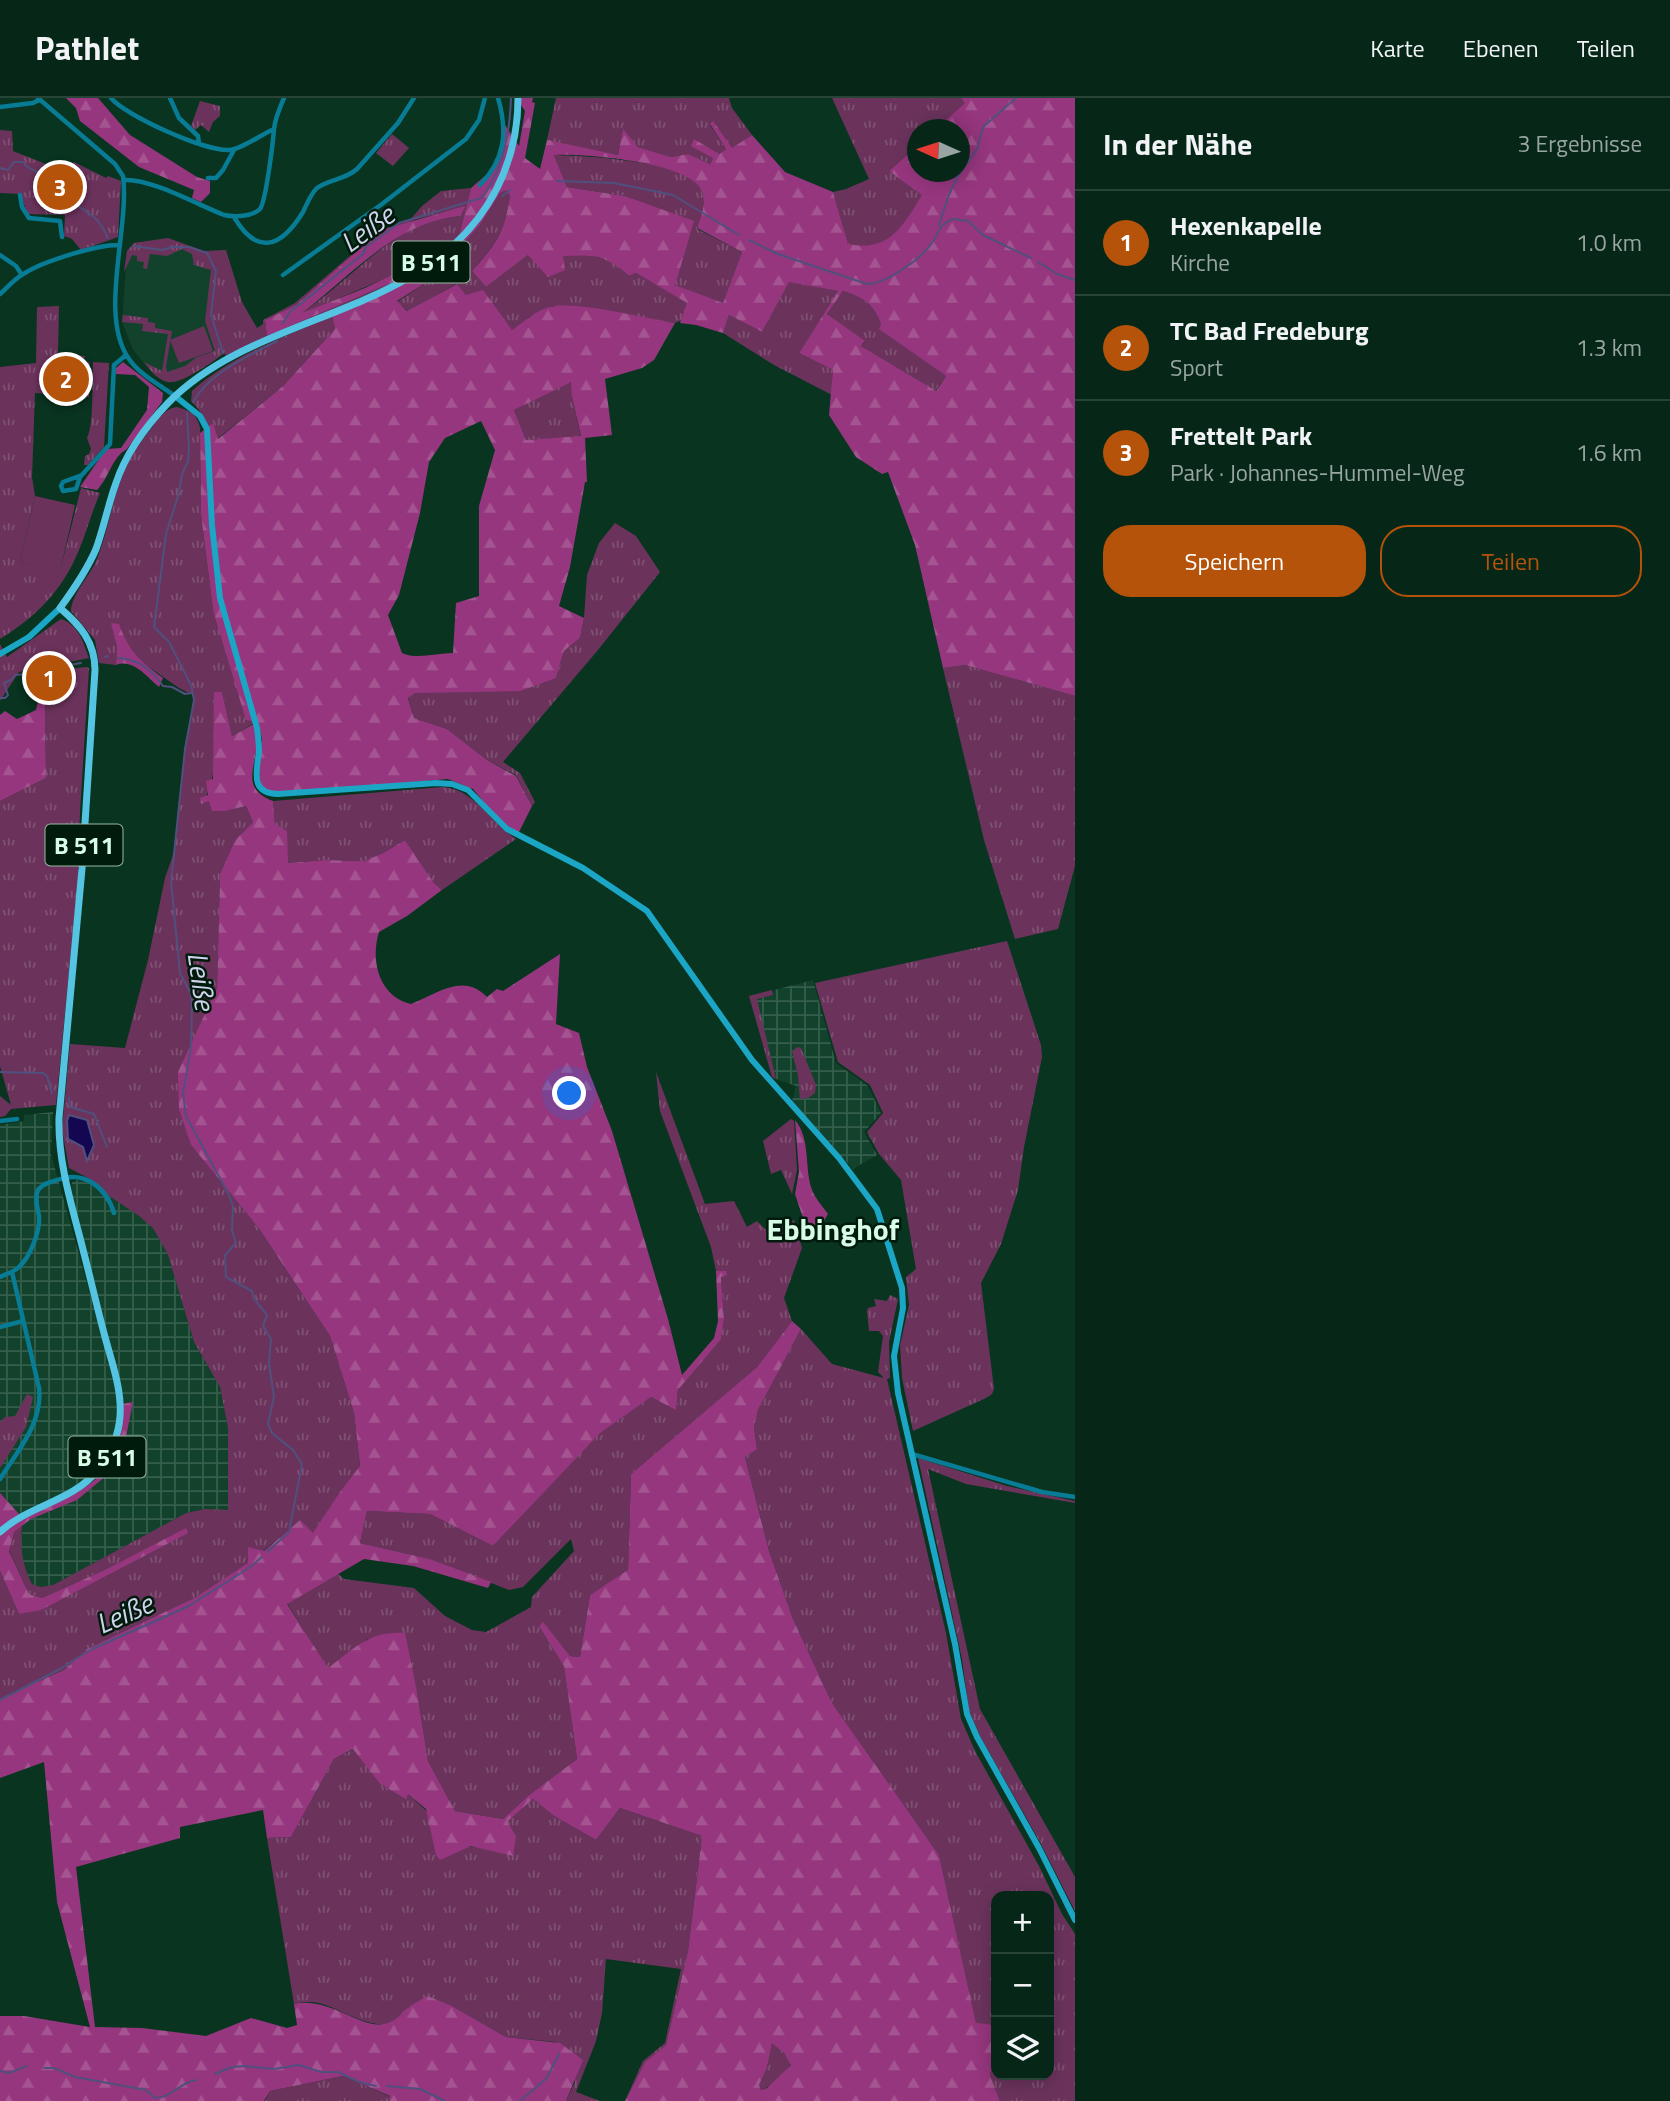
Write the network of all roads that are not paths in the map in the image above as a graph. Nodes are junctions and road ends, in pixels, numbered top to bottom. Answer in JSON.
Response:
{"nodes":[{"id":1,"x":111,"y":98,"type":"edge"},
{"id":2,"x":170,"y":98,"type":"edge"},
{"id":3,"x":284,"y":98,"type":"edge"},
{"id":4,"x":414,"y":98,"type":"edge"},
{"id":5,"x":485,"y":98,"type":"edge"},
{"id":6,"x":498,"y":98,"type":"edge"},
{"id":7,"x":518,"y":98,"type":"edge"},
{"id":8,"x":38,"y":99,"type":"edge"},
{"id":9,"x":0,"y":107,"type":"edge"},
{"id":10,"x":274,"y":129,"type":"junction"},
{"id":11,"x":199,"y":143,"type":"junction"},
{"id":12,"x":234,"y":149,"type":"junction"},
{"id":13,"x":208,"y":178,"type":"dead end"},
{"id":14,"x":124,"y":180,"type":"junction"},
{"id":15,"x":480,"y":185,"type":"dead end"},
{"id":16,"x":20,"y":195,"type":"dead end"},
{"id":17,"x":234,"y":216,"type":"junction"},
{"id":18,"x":62,"y":237,"type":"dead end"},
{"id":19,"x":120,"y":245,"type":"junction"},
{"id":20,"x":0,"y":255,"type":"edge"},
{"id":21,"x":22,"y":275,"type":"junction"},
{"id":22,"x":283,"y":275,"type":"dead end"},
{"id":23,"x":0,"y":294,"type":"edge"},
{"id":24,"x":126,"y":355,"type":"junction"},
{"id":25,"x":176,"y":396,"type":"junction"},
{"id":26,"x":82,"y":475,"type":"junction"},
{"id":27,"x":60,"y":608,"type":"junction"},
{"id":28,"x":0,"y":654,"type":"edge"},
{"id":29,"x":17,"y":1119,"type":"dead end"},
{"id":30,"x":0,"y":1121,"type":"edge"},
{"id":31,"x":65,"y":1177,"type":"junction"},
{"id":32,"x":114,"y":1213,"type":"dead end"},
{"id":33,"x":12,"y":1272,"type":"junction"},
{"id":34,"x":0,"y":1277,"type":"edge"},
{"id":35,"x":23,"y":1321,"type":"junction"},
{"id":36,"x":0,"y":1327,"type":"edge"},
{"id":37,"x":912,"y":1454,"type":"junction"},
{"id":38,"x":0,"y":1479,"type":"edge"},
{"id":39,"x":1075,"y":1497,"type":"edge"},
{"id":40,"x":0,"y":1532,"type":"edge"},
{"id":41,"x":1075,"y":1920,"type":"edge"}],
"edges":[{"from":1,"to":11,"type":"street"},
{"from":2,"to":11,"type":"street"},
{"from":3,"to":10,"type":"street"},
{"from":4,"to":17,"type":"street"},
{"from":5,"to":22,"type":"street"},
{"from":6,"to":15,"type":"street"},
{"from":7,"to":25,"type":"main road","number":"B 511"},
{"from":8,"to":9,"type":"street"},
{"from":8,"to":14,"type":"street"},
{"from":10,"to":12,"type":"street"},
{"from":10,"to":17,"type":"street"},
{"from":11,"to":12,"type":"street"},
{"from":12,"to":13,"type":"street"},
{"from":14,"to":17,"type":"street"},
{"from":14,"to":19,"type":"street"},
{"from":16,"to":18,"type":"street"},
{"from":19,"to":21,"type":"street"},
{"from":19,"to":24,"type":"street"},
{"from":20,"to":21,"type":"street"},
{"from":21,"to":23,"type":"street"},
{"from":24,"to":25,"type":"street"},
{"from":24,"to":26,"type":"street"},
{"from":25,"to":27,"type":"main road","number":"B 511"},
{"from":25,"to":37,"type":"street"},
{"from":26,"to":26,"type":"street"},
{"from":27,"to":28,"type":"street"},
{"from":27,"to":31,"type":"main road","number":"B 511"},
{"from":29,"to":30,"type":"street"},
{"from":31,"to":32,"type":"street"},
{"from":31,"to":33,"type":"street"},
{"from":31,"to":40,"type":"main road","number":"B 511"},
{"from":33,"to":34,"type":"street"},
{"from":33,"to":35,"type":"street"},
{"from":35,"to":36,"type":"street"},
{"from":35,"to":38,"type":"street"},
{"from":37,"to":39,"type":"street"},
{"from":37,"to":41,"type":"street"}]}
